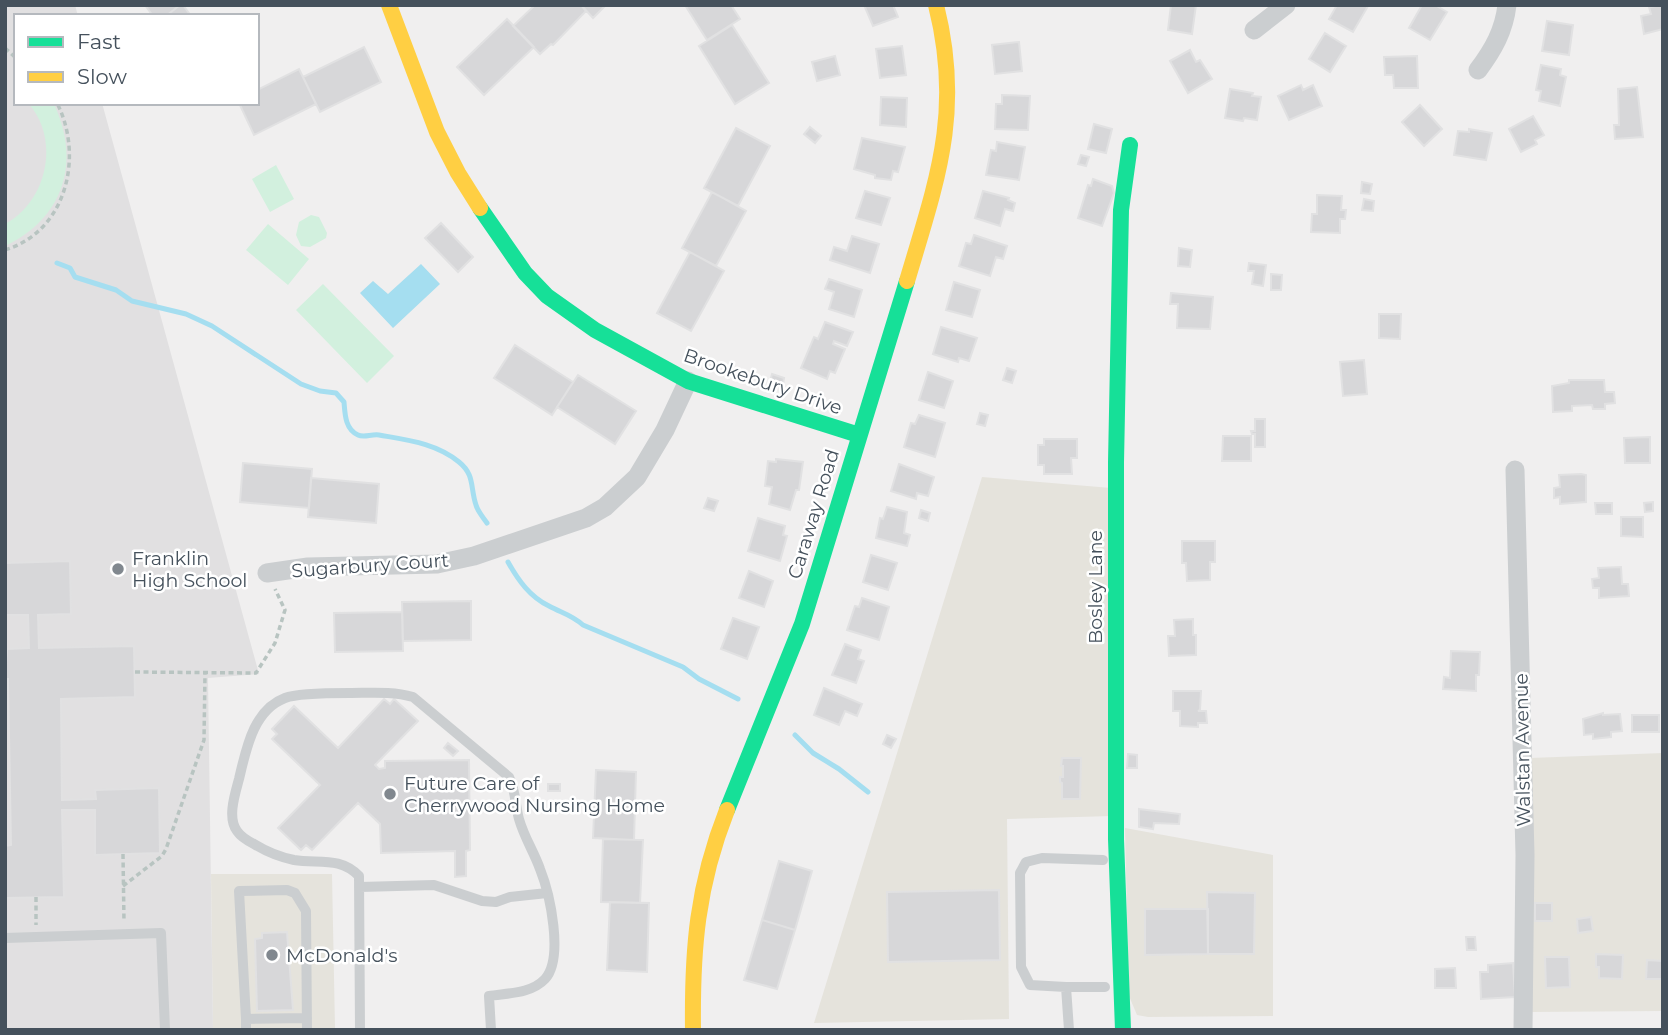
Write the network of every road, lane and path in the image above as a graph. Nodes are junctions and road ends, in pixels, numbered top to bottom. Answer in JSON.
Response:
{"nodes":[{"id":1,"x":389,"y":5,"type":"edge"},
{"id":2,"x":936,"y":5,"type":"edge"},
{"id":3,"x":1286,"y":5,"type":"edge"},
{"id":4,"x":1507,"y":5,"type":"edge"},
{"id":5,"x":1254,"y":30,"type":"dead end"},
{"id":6,"x":1478,"y":70,"type":"dead end"},
{"id":7,"x":58,"y":105,"type":"edge"},
{"id":8,"x":1130,"y":145,"type":"dead end"},
{"id":9,"x":5,"y":250,"type":"edge"},
{"id":10,"x":688,"y":381,"type":"junction"},
{"id":11,"x":859,"y":435,"type":"junction"},
{"id":12,"x":1516,"y":470,"type":"dead end"},
{"id":13,"x":267,"y":573,"type":"joint"},
{"id":14,"x":135,"y":673,"type":"dead end"},
{"id":15,"x":205,"y":673,"type":"junction"},
{"id":16,"x":123,"y":854,"type":"dead end"},
{"id":17,"x":1103,"y":860,"type":"dead end"},
{"id":18,"x":123,"y":886,"type":"junction"},
{"id":19,"x":359,"y":887,"type":"junction"},
{"id":20,"x":547,"y":892,"type":"junction"},
{"id":21,"x":36,"y":897,"type":"dead end"},
{"id":22,"x":124,"y":935,"type":"junction"},
{"id":23,"x":37,"y":937,"type":"junction"},
{"id":24,"x":5,"y":939,"type":"edge"},
{"id":25,"x":1066,"y":987,"type":"junction"},
{"id":26,"x":1105,"y":987,"type":"dead end"},
{"id":27,"x":307,"y":1018,"type":"junction"},
{"id":28,"x":246,"y":1024,"type":"edge"},
{"id":29,"x":165,"y":1030,"type":"edge"},
{"id":30,"x":307,"y":1030,"type":"edge"},
{"id":31,"x":360,"y":1030,"type":"edge"},
{"id":32,"x":491,"y":1030,"type":"edge"},
{"id":33,"x":693,"y":1030,"type":"edge"},
{"id":34,"x":1069,"y":1030,"type":"edge"},
{"id":35,"x":1123,"y":1030,"type":"edge"},
{"id":36,"x":1522,"y":1030,"type":"edge"}],
"edges":[{"from":1,"to":10,"type":"street","name":"Brookebury Drive"},
{"from":2,"to":11,"type":"street","name":"Caraway Road"},
{"from":3,"to":5,"type":"street"},
{"from":4,"to":6,"type":"street"},
{"from":7,"to":9,"type":"path"},
{"from":8,"to":35,"type":"street","name":"Bosley Lane"},
{"from":10,"to":11,"type":"street","name":"Brookebury Drive"},
{"from":10,"to":13,"type":"street","name":"Sugarbury Court"},
{"from":11,"to":33,"type":"street","name":"Caraway Road"},
{"from":12,"to":36,"type":"street","name":"Walstan Avenue"},
{"from":13,"to":15,"type":"path"},
{"from":14,"to":15,"type":"path"},
{"from":15,"to":18,"type":"path"},
{"from":16,"to":18,"type":"path"},
{"from":17,"to":25,"type":"lane"},
{"from":18,"to":22,"type":"path"},
{"from":19,"to":20,"type":"lane"},
{"from":19,"to":20,"type":"lane"},
{"from":19,"to":31,"type":"lane"},
{"from":20,"to":32,"type":"lane"},
{"from":21,"to":23,"type":"path"},
{"from":22,"to":23,"type":"lane"},
{"from":22,"to":29,"type":"lane"},
{"from":23,"to":24,"type":"lane"},
{"from":25,"to":26,"type":"lane"},
{"from":25,"to":34,"type":"lane"},
{"from":27,"to":28,"type":"lane"},
{"from":27,"to":28,"type":"lane"},
{"from":27,"to":30,"type":"lane"}]}
